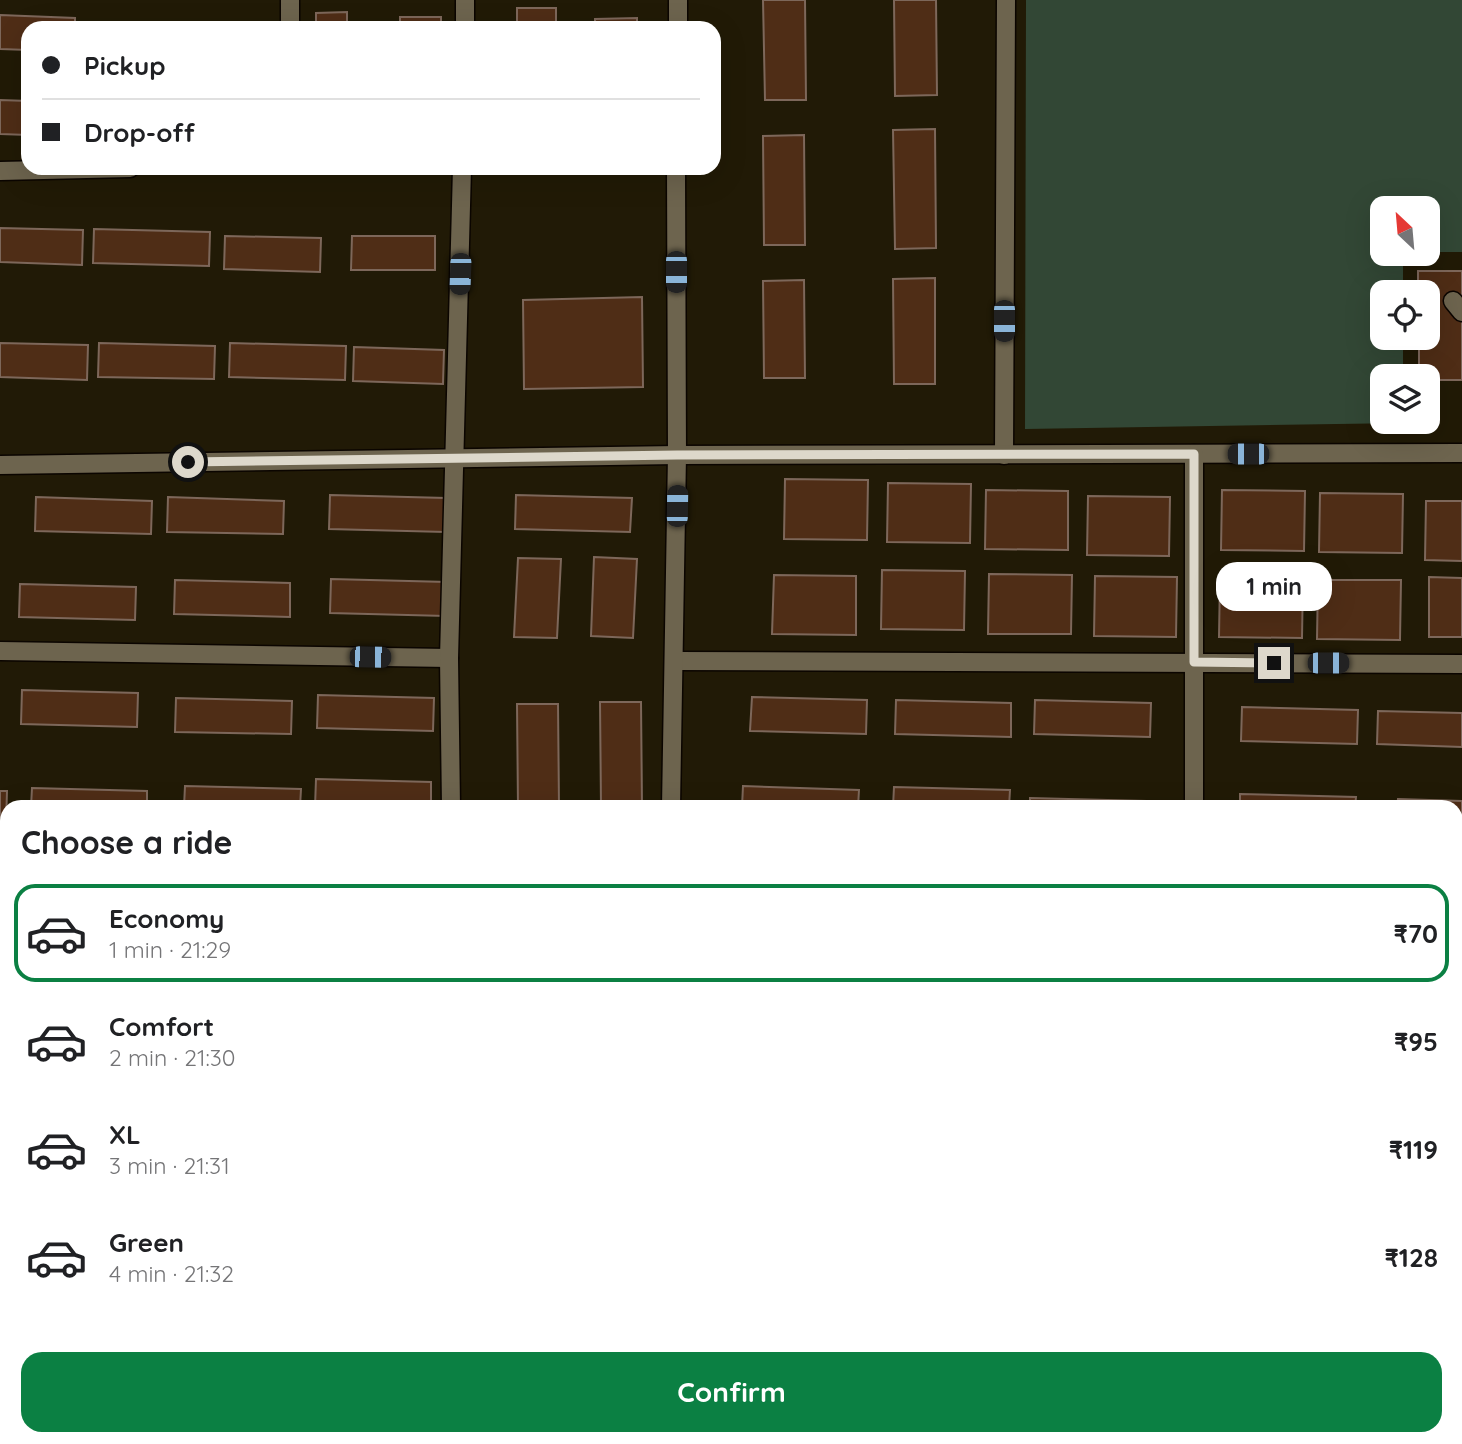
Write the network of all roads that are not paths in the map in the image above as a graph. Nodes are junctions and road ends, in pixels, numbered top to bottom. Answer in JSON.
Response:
{"nodes":[{"id":1,"x":290,"y":0,"type":"edge"},
{"id":2,"x":465,"y":0,"type":"edge"},
{"id":3,"x":678,"y":0,"type":"edge"},
{"id":4,"x":1006,"y":0,"type":"edge"},
{"id":5,"x":290,"y":21,"type":"edge"},
{"id":6,"x":465,"y":21,"type":"edge"},
{"id":7,"x":678,"y":21,"type":"edge"},
{"id":8,"x":0,"y":171,"type":"edge"},
{"id":9,"x":21,"y":171,"type":"edge"},
{"id":10,"x":462,"y":175,"type":"edge"},
{"id":11,"x":676,"y":175,"type":"edge"},
{"id":12,"x":1462,"y":453,"type":"edge"},
{"id":13,"x":1194,"y":454,"type":"junction"},
{"id":14,"x":677,"y":455,"type":"junction"},
{"id":15,"x":1004,"y":455,"type":"junction"},
{"id":16,"x":456,"y":458,"type":"junction"},
{"id":17,"x":0,"y":465,"type":"edge"},
{"id":18,"x":0,"y":651,"type":"edge"},
{"id":19,"x":449,"y":658,"type":"junction"},
{"id":20,"x":675,"y":661,"type":"junction"},
{"id":21,"x":1194,"y":662,"type":"junction"},
{"id":22,"x":1462,"y":664,"type":"edge"},
{"id":23,"x":451,"y":800,"type":"edge"},
{"id":24,"x":671,"y":800,"type":"edge"},
{"id":25,"x":1194,"y":800,"type":"edge"}],
"edges":[{"from":1,"to":5,"type":"street"},
{"from":2,"to":6,"type":"street"},
{"from":3,"to":7,"type":"street"},
{"from":4,"to":15,"type":"street"},
{"from":8,"to":9,"type":"street"},
{"from":10,"to":16,"type":"street"},
{"from":11,"to":14,"type":"street"},
{"from":12,"to":13,"type":"street"},
{"from":13,"to":15,"type":"street"},
{"from":13,"to":21,"type":"street"},
{"from":14,"to":15,"type":"street"},
{"from":14,"to":16,"type":"street"},
{"from":14,"to":20,"type":"street"},
{"from":16,"to":17,"type":"street"},
{"from":16,"to":19,"type":"street"},
{"from":18,"to":19,"type":"street"},
{"from":19,"to":23,"type":"street"},
{"from":20,"to":21,"type":"street"},
{"from":20,"to":24,"type":"street"},
{"from":21,"to":22,"type":"street"},
{"from":21,"to":25,"type":"street"}]}
